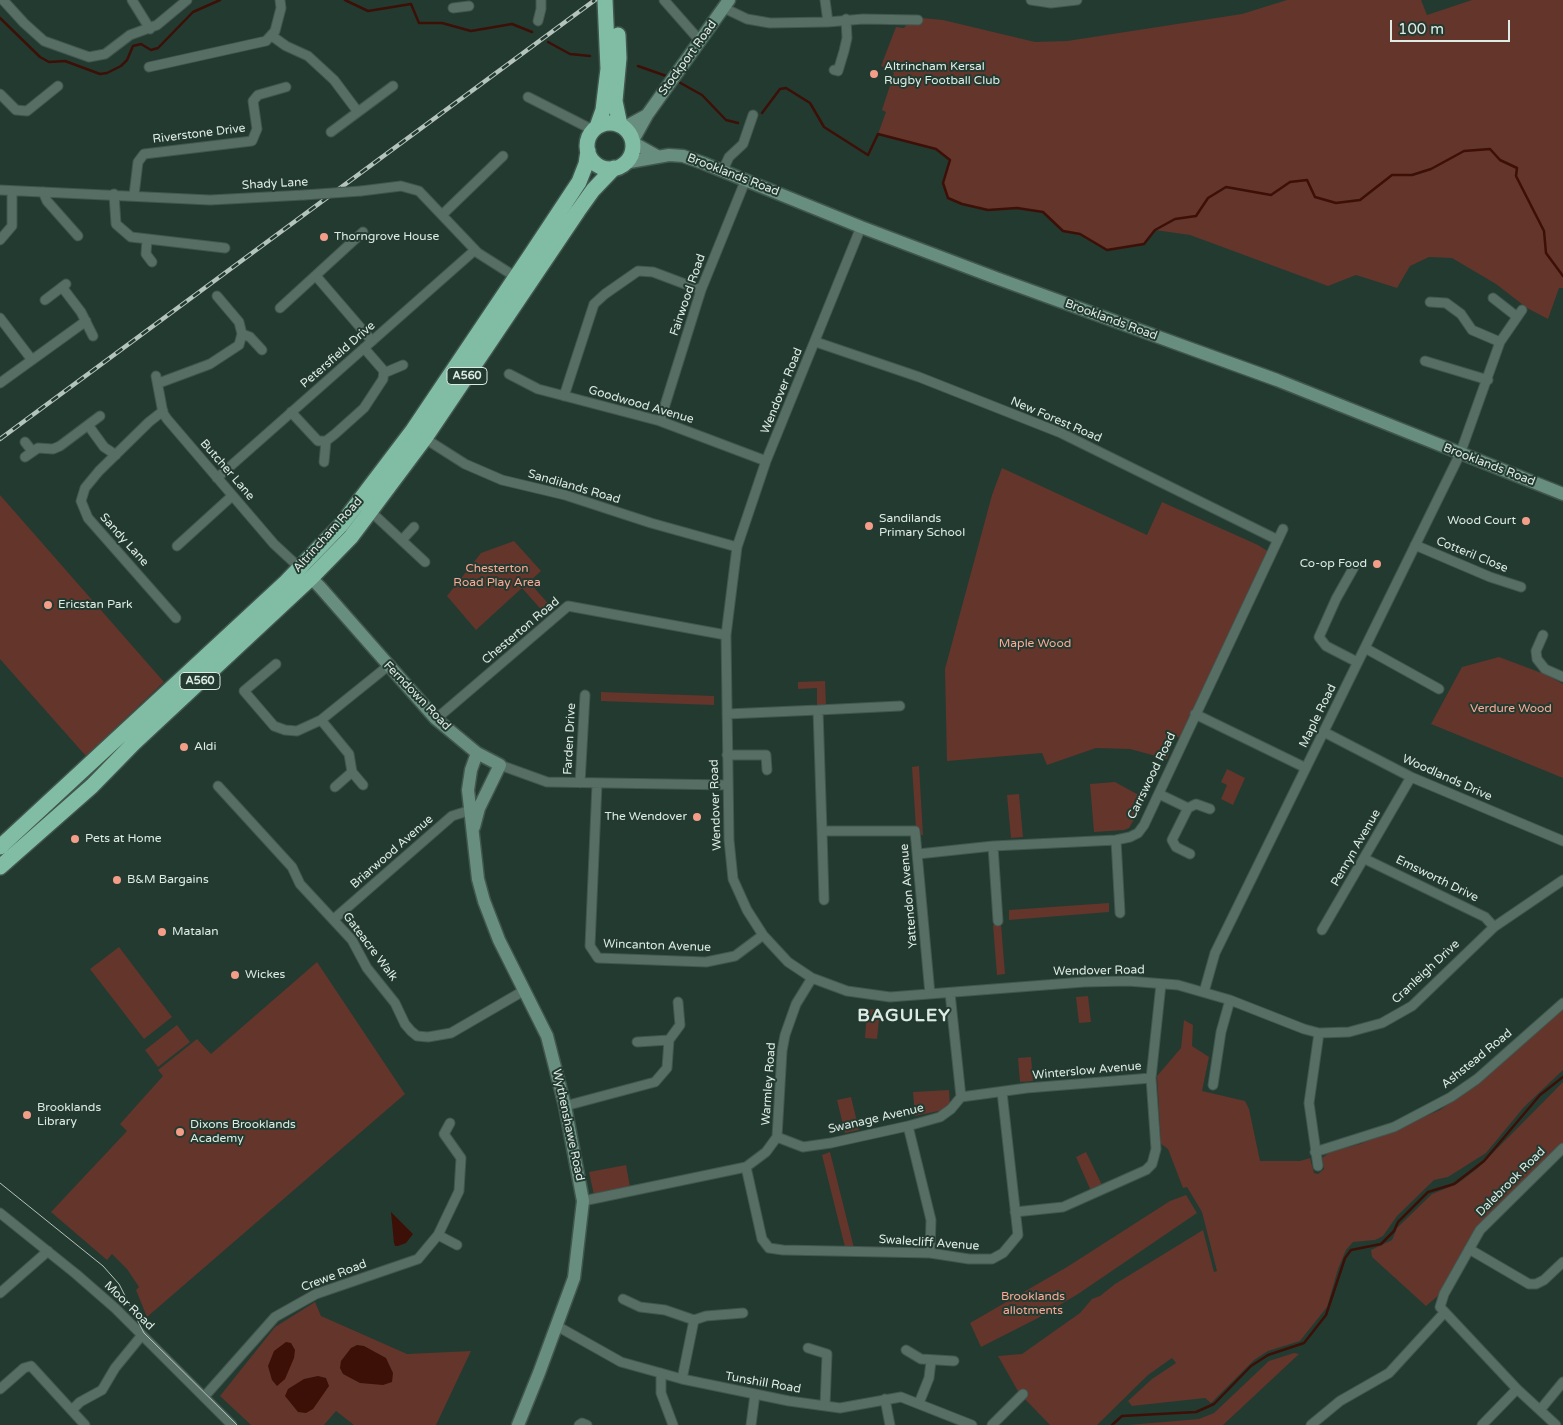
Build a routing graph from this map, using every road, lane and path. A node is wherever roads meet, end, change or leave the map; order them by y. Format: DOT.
graph roads {
  1 [pos="3,0"];
  2 [pos="132,0"];
  3 [pos="187,0"];
  4 [pos="280,0"];
  5 [pos="664,0"];
  6 [pos="825,0"];
  7 [pos="1031,0"];
  8 [pos="1077,0"];
  9 [pos="610,3"];
  10 [pos="727,4"];
  11 [pos="544,6"];
  12 [pos="846,20"];
  13 [pos="918,20"];
  14 [pos="538,21"];
  15 [pos="828,22"];
  16 [pos="150,29"];
  17 [pos="272,36"];
  18 [pos="700,42"];
  19 [pos="149,67"];
  20 [pos="834,70"];
  21 [pos="58,86"];
  22 [pos="393,86"];
  23 [pos="286,88"];
  24 [pos="0,94"];
  25 [pos="528,97"];
  26 [pos="358,112"];
  27 [pos="647,115"];
  28 [pos="753,115"];
  29 [pos="622,126"];
  30 [pos="595,129"];
  31 [pos="331,132"];
  32 [pos="632,142"];
  33 [pos="588,151"];
  34 [pos="503,156"];
  35 [pos="657,156"];
  36 [pos="619,166"];
  37 [pos="723,170"];
  38 [pos="746,179"];
  39 [pos="0,190"];
  40 [pos="12,191"];
  41 [pos="43,192"];
  42 [pos="114,194"];
  43 [pos="134,195"];
  44 [pos="443,214"];
  45 [pos="861,227"];
  46 [pos="363,232"];
  47 [pos="78,236"];
  48 [pos="147,239"];
  49 [pos="0,240"];
  50 [pos="225,248"];
  51 [pos="475,250"];
  52 [pos="152,262"];
  53 [pos="316,276"];
  54 [pos="522,281"];
  55 [pos="701,290"];
  56 [pos="217,296"];
  57 [pos="1493,298"];
  58 [pos="45,300"];
  59 [pos="1430,302"];
  60 [pos="280,308"];
  61 [pos="0,318"];
  62 [pos="86,321"];
  63 [pos="242,334"];
  64 [pos="94,336"];
  65 [pos="372,341"];
  66 [pos="816,342"];
  67 [pos="1500,342"];
  68 [pos="364,348"];
  69 [pos="262,350"];
  70 [pos="32,360"];
  71 [pos="1425,361"];
  72 [pos="403,365"];
  73 [pos="384,373"];
  74 [pos="509,374"];
  75 [pos="1488,380"];
  76 [pos="0,383"];
  77 [pos="564,396"];
  78 [pos="163,411"];
  79 [pos="291,412"];
  80 [pos="100,416"];
  81 [pos="660,421"];
  82 [pos="88,425"];
  83 [pos="419,434"];
  84 [pos="326,441"];
  85 [pos="25,442"];
  86 [pos="1460,454"];
  87 [pos="116,455"];
  88 [pos="766,461"];
  89 [pos="324,462"];
  90 [pos="216,478"];
  91 [pos="1563,494"];
  92 [pos="232,496"];
  93 [pos="366,507"];
  94 [pos="414,527"];
  95 [pos="1283,529"];
  96 [pos="402,540"];
  97 [pos="1278,540"];
  98 [pos="1414,545"];
  99 [pos="177,546"];
  100 [pos="737,547"];
  101 [pos="425,562"];
  102 [pos="1354,568"];
  103 [pos="306,573"];
  104 [pos="1521,587"];
  105 [pos="176,618"];
  106 [pos="726,635"];
  107 [pos="1543,635"];
  108 [pos="1364,648"];
  109 [pos="1357,662"];
  110 [pos="276,664"];
  111 [pos="388,666"];
  112 [pos="1563,677"];
  113 [pos="1439,689"];
  114 [pos="585,695"];
  115 [pos="900,706"];
  116 [pos="818,710"];
  117 [pos="727,714"];
  118 [pos="1196,714"];
  119 [pos="436,719"];
  120 [pos="321,720"];
  121 [pos="1324,732"];
  122 [pos="477,753"];
  123 [pos="727,755"];
  124 [pos="500,765"];
  125 [pos="1306,768"];
  126 [pos="767,770"];
  127 [pos="352,772"];
  128 [pos="1411,777"];
  129 [pos="580,784"];
  130 [pos="597,784"];
  131 [pos="363,785"];
  132 [pos="727,785"];
  133 [pos="218,786"];
  134 [pos="335,787"];
  135 [pos="1159,794"];
  136 [pos="1188,808"];
  137 [pos="474,809"];
  138 [pos="1210,809"];
  139 [pos="822,831"];
  140 [pos="1116,840"];
  141 [pos="1563,841"];
  142 [pos="993,846"];
  143 [pos="0,848"];
  144 [pos="918,854"];
  145 [pos="1190,854"];
  146 [pos="1365,858"];
  147 [pos="0,867"];
  148 [pos="1563,880"];
  149 [pos="824,900"];
  150 [pos="1120,913"];
  151 [pos="334,919"];
  152 [pos="998,921"];
  153 [pos="1494,927"];
  154 [pos="1322,930"];
  155 [pos="763,935"];
  156 [pos="812,978"];
  157 [pos="1161,984"];
  158 [pos="526,990"];
  159 [pos="1204,992"];
  160 [pos="950,993"];
  161 [pos="930,994"];
  162 [pos="1230,1000"];
  163 [pos="678,1002"];
  164 [pos="1563,1002"];
  165 [pos="1319,1033"];
  166 [pos="669,1040"];
  167 [pos="637,1042"];
  168 [pos="1151,1078"];
  169 [pos="1213,1085"];
  170 [pos="1002,1092"];
  171 [pos="961,1097"];
  172 [pos="565,1106"];
  173 [pos="450,1123"];
  174 [pos="908,1126"];
  175 [pos="777,1137"];
  176 [pos="1563,1148"];
  177 [pos="1315,1152"];
  178 [pos="1318,1166"];
  179 [pos="746,1167"];
  180 [pos="583,1201"];
  181 [pos="1015,1212"];
  182 [pos="0,1213"];
  183 [pos="438,1234"];
  184 [pos="457,1245"];
  185 [pos="1469,1249"];
  186 [pos="48,1251"];
  187 [pos="930,1253"];
  188 [pos="1563,1262"];
  189 [pos="0,1293"];
  190 [pos="623,1299"];
  191 [pos="743,1313"];
  192 [pos="1444,1314"];
  193 [pos="694,1320"];
  194 [pos="557,1326"];
  195 [pos="142,1335"];
  196 [pos="808,1348"];
  197 [pos="906,1350"];
  198 [pos="931,1361"];
  199 [pos="954,1361"];
  200 [pos="661,1373"];
  201 [pos="682,1379"];
  202 [pos="1563,1382"];
  203 [pos="0,1389"];
  204 [pos="1517,1390"];
  205 [pos="755,1394"];
  206 [pos="1023,1394"];
  207 [pos="204,1397"];
  208 [pos="885,1400"];
  209 [pos="919,1403"];
  210 [pos="825,1406"];
  211 [pos="72,1410"];
  212 [pos="1540,1410"];
  213 [pos="520,1424"];
  214 [pos="85,1425"];
  215 [pos="232,1425"];
  216 [pos="579,1425"];
  217 [pos="587,1425"];
  218 [pos="673,1425"];
  219 [pos="752,1425"];
  220 [pos="890,1425"];
  221 [pos="972,1425"];
  222 [pos="992,1425"];
  223 [pos="1311,1425"];
  224 [pos="1482,1425"];
  225 [pos="1556,1425"];
  1 -- 16 [label="street"];
  2 -- 16 [label="street"];
  3 -- 16 [label="street"];
  4 -- 17 [label="street"];
  5 -- 18 [label="street"];
  6 -- 15 [label="street"];
  7 -- 8 [label="street"];
  9 -- 29 [label="highway, A560"];
  9 -- 30 [label="highway, A560"];
  10 -- 15 [label="street"];
  10 -- 18 [label="main road, Stockport Road"];
  11 -- 14 [label="street"];
  12 -- 13 [label="street"];
  12 -- 15 [label="street"];
  12 -- 20 [label="street"];
  17 -- 19 [label="street"];
  17 -- 26 [label="street"];
  18 -- 27 [label="main road, Stockport Road"];
  21 -- 24 [label="street"];
  22 -- 26 [label="street"];
  23 -- 43 [label="street, Riverstone Drive"];
  25 -- 30 [label="street"];
  26 -- 31 [label="street"];
  27 -- 29 [label="main road, Stockport Road"];
  27 -- 32 [label="main road, Stockport Road"];
  28 -- 37 [label="street"];
  29 -- 30 [label="highway"];
  29 -- 32 [label="highway, A560"];
  30 -- 33 [label="highway, A560"];
  32 -- 35 [label="main road, Brooklands Road"];
  32 -- 36 [label="highway, A560"];
  33 -- 36 [label="highway"];
  33 -- 54 [label="highway, Altrincham Road / A560"];
  34 -- 44 [label="street"];
  35 -- 36 [label="main road, Brooklands Road"];
  35 -- 37 [label="main road, Brooklands Road"];
  36 -- 54 [label="highway, Altrincham Road / A560"];
  37 -- 38 [label="main road, Brooklands Road"];
  38 -- 45 [label="main road, Brooklands Road"];
  38 -- 55 [label="street, Fairwood Road"];
  39 -- 40 [label="street, Shady Lane"];
  40 -- 41 [label="street, Shady Lane"];
  40 -- 49 [label="street"];
  41 -- 42 [label="street, Shady Lane"];
  41 -- 47 [label="street"];
  42 -- 43 [label="street, Shady Lane"];
  42 -- 48 [label="street"];
  43 -- 44 [label="street, Shady Lane, bridge"];
  44 -- 51 [label="street, Shady Lane"];
  45 -- 66 [label="street, Wendover Road"];
  45 -- 86 [label="main road, Brooklands Road"];
  46 -- 53 [label="street"];
  48 -- 50 [label="street"];
  48 -- 52 [label="street"];
  51 -- 54 [label="street, Shady Lane"];
  51 -- 65 [label="street, Petersfield Drive"];
  53 -- 60 [label="street"];
  53 -- 65 [label="street"];
  54 -- 83 [label="highway, Altrincham Road / A560"];
  55 -- 77 [label="street"];
  55 -- 81 [label="street, Fairwood Road"];
  56 -- 63 [label="street"];
  57 -- 67 [label="street, Maple Road"];
  58 -- 62 [label="street"];
  59 -- 67 [label="street"];
  61 -- 70 [label="street"];
  62 -- 64 [label="street"];
  62 -- 70 [label="street"];
  63 -- 69 [label="street"];
  63 -- 78 [label="street, Butcher Lane"];
  65 -- 68 [label="street, Petersfield Drive"];
  66 -- 88 [label="street, Wendover Road"];
  66 -- 97 [label="street, New Forest Road"];
  67 -- 75 [label="street, Maple Road"];
  68 -- 73 [label="street"];
  68 -- 79 [label="street, Petersfield Drive"];
  70 -- 76 [label="street"];
  71 -- 75 [label="street"];
  72 -- 73 [label="street"];
  73 -- 84 [label="street"];
  74 -- 77 [label="street, Goodwood Avenue"];
  75 -- 86 [label="street, Maple Road"];
  77 -- 81 [label="street, Goodwood Avenue"];
  78 -- 87 [label="street, Sandy Lane"];
  78 -- 90 [label="street, Butcher Lane"];
  79 -- 84 [label="street"];
  79 -- 90 [label="street, Petersfield Drive"];
  80 -- 82 [label="street"];
  81 -- 88 [label="street, Goodwood Avenue"];
  82 -- 85 [label="street"];
  82 -- 87 [label="street"];
  83 -- 93 [label="highway, Altrincham Road / A560"];
  83 -- 100 [label="street, Sandilands Road"];
  84 -- 89 [label="street"];
  86 -- 91 [label="main road, Brooklands Road"];
  86 -- 98 [label="street, Maple Road"];
  87 -- 105 [label="street, Sandy Lane"];
  88 -- 100 [label="street, Wendover Road"];
  90 -- 92 [label="street, Butcher Lane"];
  92 -- 99 [label="street"];
  92 -- 103 [label="street, Butcher Lane"];
  93 -- 96 [label="street"];
  93 -- 103 [label="highway, Altrincham Road / A560"];
  94 -- 96 [label="street"];
  95 -- 97 [label="street, Carrswood Road"];
  96 -- 101 [label="street"];
  97 -- 118 [label="street, Carrswood Road"];
  98 -- 104 [label="street, Cotteril Close"];
  98 -- 108 [label="street, Maple Road"];
  100 -- 106 [label="street, Wendover Road"];
  102 -- 109 [label="street"];
  103 -- 111 [label="main road, Ferndown Road"];
  103 -- 143 [label="highway, Altrincham Road / A560"];
  103 -- 147 [label="highway, Altrincham Road / A560"];
  106 -- 117 [label="street, Wendover Road"];
  106 -- 119 [label="street, Chesterton Road"];
  107 -- 112 [label="street"];
  108 -- 109 [label="street, Maple Road"];
  108 -- 113 [label="street"];
  109 -- 121 [label="street, Maple Road"];
  110 -- 120 [label="street"];
  111 -- 119 [label="main road, Ferndown Road"];
  111 -- 120 [label="street"];
  114 -- 129 [label="street, Farden Drive"];
  115 -- 116 [label="street"];
  116 -- 117 [label="street"];
  116 -- 139 [label="street"];
  117 -- 123 [label="street, Wendover Road"];
  118 -- 125 [label="street"];
  118 -- 135 [label="street, Carrswood Road"];
  119 -- 122 [label="main road, Ferndown Road"];
  120 -- 127 [label="street"];
  121 -- 125 [label="street, Maple Road"];
  121 -- 128 [label="street, Woodlands Drive"];
  122 -- 124 [label="main road, Ferndown Road"];
  122 -- 137 [label="main road, Wythenshawe Road"];
  123 -- 126 [label="street"];
  123 -- 132 [label="street, Wendover Road"];
  124 -- 129 [label="street, Ferndown Road"];
  124 -- 137 [label="main road"];
  125 -- 159 [label="street, Maple Road"];
  127 -- 131 [label="street"];
  127 -- 134 [label="street"];
  128 -- 141 [label="street, Woodlands Drive"];
  128 -- 146 [label="street, Penryn Avenue"];
  129 -- 130 [label="street, Ferndown Road"];
  130 -- 132 [label="street, Ferndown Road"];
  130 -- 155 [label="street, Wincanton Avenue"];
  132 -- 155 [label="street, Wendover Road"];
  133 -- 151 [label="street, Gateacre Walk"];
  135 -- 136 [label="street"];
  135 -- 140 [label="street, Carrswood Road"];
  136 -- 138 [label="street"];
  136 -- 145 [label="street"];
  137 -- 151 [label="street, Briarwood Avenue"];
  137 -- 158 [label="main road, Wythenshawe Road"];
  139 -- 144 [label="street, Yattendon Avenue"];
  139 -- 149 [label="street"];
  140 -- 142 [label="street, Carrswood Road"];
  140 -- 150 [label="street"];
  142 -- 144 [label="street, Carrswood Road"];
  142 -- 152 [label="street"];
  144 -- 161 [label="street, Yattendon Avenue"];
  146 -- 153 [label="street, Emsworth Drive"];
  146 -- 154 [label="street, Penryn Avenue"];
  148 -- 153 [label="street, Cranleigh Drive"];
  151 -- 158 [label="street, Gateacre Walk"];
  153 -- 165 [label="street, Cranleigh Drive"];
  155 -- 156 [label="street, Wendover Road"];
  156 -- 161 [label="street, Wendover Road"];
  156 -- 175 [label="street, Warmley Road"];
  157 -- 159 [label="street, Wendover Road"];
  157 -- 160 [label="street, Wendover Road"];
  157 -- 168 [label="street, Winterslow Avenue"];
  158 -- 172 [label="main road, Wythenshawe Road"];
  159 -- 162 [label="street, Cranleigh Drive"];
  160 -- 161 [label="street, Wendover Road"];
  160 -- 171 [label="street"];
  162 -- 165 [label="street, Cranleigh Drive"];
  162 -- 169 [label="street"];
  163 -- 166 [label="street"];
  164 -- 177 [label="street, Ashstead Road"];
  165 -- 177 [label="street"];
  166 -- 167 [label="street"];
  166 -- 172 [label="street"];
  168 -- 170 [label="street, Winterslow Avenue"];
  168 -- 181 [label="street"];
  170 -- 171 [label="street, Winterslow Avenue"];
  170 -- 181 [label="street, Swalecliff Avenue"];
  171 -- 174 [label="street, Swanage Avenue"];
  172 -- 180 [label="main road, Wythenshawe Road"];
  173 -- 183 [label="street, Crewe Road"];
  174 -- 175 [label="street, Swanage Avenue"];
  174 -- 187 [label="street"];
  175 -- 179 [label="street, Warmley Road"];
  176 -- 185 [label="street, Dalebrook Road"];
  177 -- 178 [label="street"];
  179 -- 180 [label="street, Warmley Road"];
  179 -- 187 [label="street, Swalecliff Avenue"];
  180 -- 194 [label="main road, Wythenshawe Road"];
  181 -- 187 [label="street, Swalecliff Avenue"];
  182 -- 186 [label="street, Moor Road"];
  183 -- 184 [label="street"];
  183 -- 207 [label="street, Crewe Road"];
  185 -- 188 [label="street"];
  185 -- 192 [label="street, Dalebrook Road"];
  186 -- 189 [label="street"];
  186 -- 195 [label="street, Moor Road"];
  190 -- 193 [label="street"];
  191 -- 193 [label="street"];
  192 -- 204 [label="street"];
  192 -- 223 [label="street"];
  193 -- 201 [label="street"];
  194 -- 200 [label="street, Tunshill Road"];
  194 -- 213 [label="main road, Wythenshawe Road"];
  195 -- 207 [label="street, Moor Road"];
  195 -- 211 [label="street"];
  196 -- 210 [label="street"];
  197 -- 198 [label="street"];
  198 -- 199 [label="street"];
  198 -- 209 [label="street"];
  200 -- 201 [label="street, Tunshill Road"];
  200 -- 218 [label="street"];
  201 -- 205 [label="street, Tunshill Road"];
  202 -- 212 [label="street"];
  203 -- 211 [label="street"];
  204 -- 212 [label="street"];
  204 -- 224 [label="street"];
  205 -- 210 [label="street, Tunshill Road"];
  205 -- 219 [label="street"];
  206 -- 222 [label="street"];
  207 -- 215 [label="street, Moor Road"];
  208 -- 209 [label="street, Tunshill Road"];
  208 -- 210 [label="street, Tunshill Road"];
  208 -- 220 [label="street"];
  209 -- 221 [label="street, Tunshill Road"];
  211 -- 214 [label="street"];
  212 -- 225 [label="street"];
  216 -- 217 [label="street"];
}
